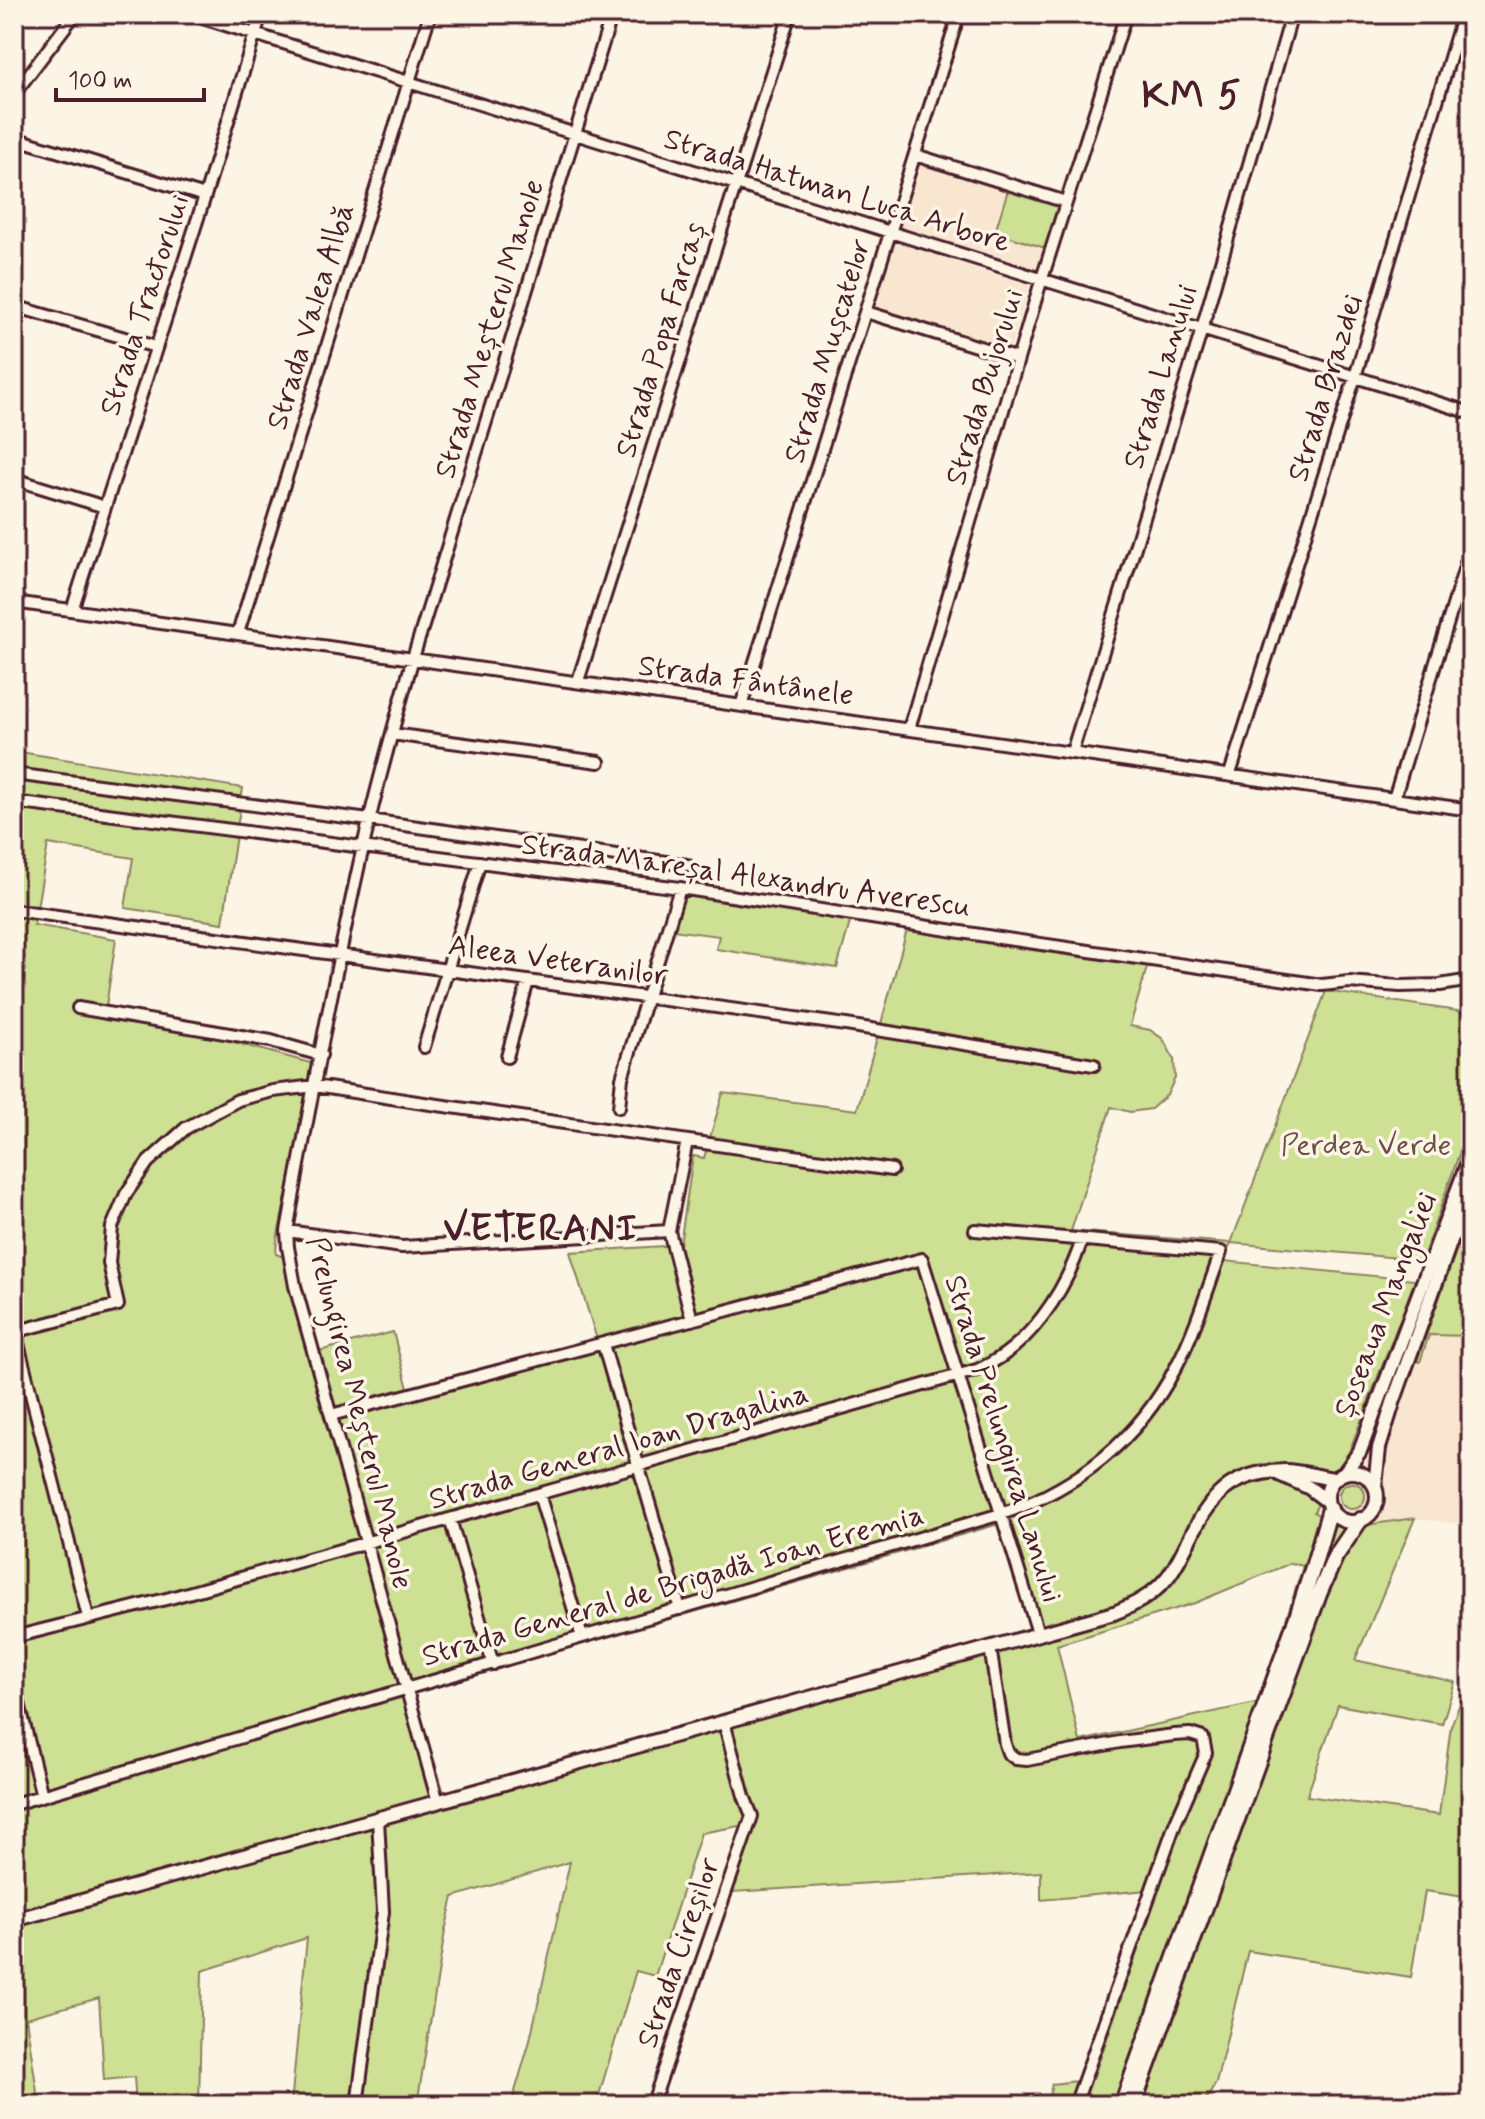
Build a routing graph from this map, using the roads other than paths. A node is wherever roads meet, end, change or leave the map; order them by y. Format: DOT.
graph roads {
  1 [pos="75,14"];
  2 [pos="190,14"];
  3 [pos="261,14"];
  4 [pos="430,14"];
  5 [pos="612,14"];
  6 [pos="790,14"];
  7 [pos="959,14"];
  8 [pos="1126,14"];
  9 [pos="1292,14"];
  10 [pos="1463,14"];
  11 [pos="255,35"];
  12 [pos="409,82"];
  13 [pos="14,94"];
  14 [pos="575,134"];
  15 [pos="14,138"];
  16 [pos="915,155"];
  17 [pos="735,184"];
  18 [pos="205,196"];
  19 [pos="1066,202"];
  20 [pos="890,233"];
  21 [pos="1041,280"];
  22 [pos="14,306"];
  23 [pos="866,312"];
  24 [pos="1201,329"];
  25 [pos="156,347"];
  26 [pos="1018,359"];
  27 [pos="1355,377"];
  28 [pos="1471,413"];
  29 [pos="14,479"];
  30 [pos="105,507"];
  31 [pos="1471,547"];
  32 [pos="14,602"];
  33 [pos="72,610"];
  34 [pos="238,633"];
  35 [pos="413,658"];
  36 [pos="578,681"];
  37 [pos="742,703"];
  38 [pos="909,729"];
  39 [pos="392,734"];
  40 [pos="1072,752"];
  41 [pos="599,762"];
  42 [pos="14,774"];
  43 [pos="1230,774"];
  44 [pos="1394,799"];
  45 [pos="16,802"];
  46 [pos="1471,810"];
  47 [pos="369,820"];
  48 [pos="14,839"];
  49 [pos="363,846"];
  50 [pos="480,862"];
  51 [pos="687,865"];
  52 [pos="680,888"];
  53 [pos="14,910"];
  54 [pos="340,955"];
  55 [pos="447,970"];
  56 [pos="1471,980"];
  57 [pos="528,981"];
  58 [pos="646,997"];
  59 [pos="78,1008"];
  60 [pos="424,1047"];
  61 [pos="321,1055"];
  62 [pos="507,1057"];
  63 [pos="1094,1065"];
  64 [pos="315,1086"];
  65 [pos="619,1107"];
  66 [pos="687,1141"];
  67 [pos="1471,1154"];
  68 [pos="892,1170"];
  69 [pos="1471,1184"];
  70 [pos="975,1230"];
  71 [pos="287,1231"];
  72 [pos="669,1231"];
  73 [pos="1082,1240"];
  74 [pos="692,1320"];
  75 [pos="14,1330"];
  76 [pos="603,1344"];
  77 [pos="959,1376"];
  78 [pos="331,1415"];
  79 [pos="639,1466"];
  80 [pos="1276,1472"];
  81 [pos="1339,1476"];
  82 [pos="1375,1486"];
  83 [pos="539,1494"];
  84 [pos="1328,1505"];
  85 [pos="1001,1514"];
  86 [pos="450,1519"];
  87 [pos="1360,1520"];
  88 [pos="366,1543"];
  89 [pos="680,1609"];
  90 [pos="88,1617"];
  91 [pos="1038,1633"];
  92 [pos="14,1637"];
  93 [pos="582,1637"];
  94 [pos="990,1647"];
  95 [pos="493,1664"];
  96 [pos="14,1683"];
  97 [pos="406,1689"];
  98 [pos="724,1722"];
  99 [pos="42,1796"];
  100 [pos="438,1802"];
  101 [pos="14,1804"];
  102 [pos="378,1819"];
  103 [pos="14,1920"];
  104 [pos="357,2105"];
  105 [pos="652,2105"];
  106 [pos="1075,2105"];
  107 [pos="1122,2105"];
  108 [pos="1133,2105"];
  1 -- 13 [label="street"];
  2 -- 11 [label="street, Strada Hatman Luca Arbore"];
  3 -- 11 [label="street, Strada Tractorului"];
  4 -- 12 [label="street, Strada Valea Albă"];
  5 -- 14 [label="street, Strada Meșterul Manole"];
  6 -- 17 [label="street, Strada Popa Farcaș"];
  7 -- 16 [label="street, Strada Mușcatelor"];
  8 -- 19 [label="street, Strada Bujorului"];
  9 -- 24 [label="street, Strada Lanului"];
  10 -- 27 [label="street, Strada Brazdei"];
  11 -- 12 [label="street, Strada Hatman Luca Arbore"];
  11 -- 18 [label="street, Strada Tractorului"];
  12 -- 14 [label="street, Strada Hatman Luca Arbore"];
  12 -- 34 [label="street, Strada Valea Albă"];
  14 -- 17 [label="street, Strada Hatman Luca Arbore"];
  14 -- 35 [label="street, Strada Meșterul Manole"];
  15 -- 18 [label="street"];
  16 -- 19 [label="street"];
  16 -- 20 [label="street, Strada Mușcatelor"];
  17 -- 20 [label="street, Strada Hatman Luca Arbore"];
  17 -- 36 [label="street, Strada Popa Farcaș"];
  18 -- 25 [label="street, Strada Tractorului"];
  19 -- 21 [label="street, Strada Bujorului"];
  20 -- 21 [label="street, Strada Hatman Luca Arbore"];
  20 -- 23 [label="street, Strada Mușcatelor"];
  21 -- 24 [label="street, Strada Hatman Luca Arbore"];
  21 -- 26 [label="street, Strada Bujorului"];
  22 -- 25 [label="street"];
  23 -- 26 [label="street"];
  23 -- 37 [label="street, Strada Mușcatelor"];
  24 -- 27 [label="street, Strada Hatman Luca Arbore"];
  24 -- 40 [label="street, Strada Lanului"];
  25 -- 30 [label="street, Strada Tractorului"];
  26 -- 38 [label="street, Strada Bujorului"];
  27 -- 28 [label="street, Strada Hatman Luca Arbore"];
  27 -- 43 [label="street, Strada Brazdei"];
  29 -- 30 [label="street"];
  30 -- 33 [label="street, Strada Tractorului"];
  31 -- 44 [label="street"];
  32 -- 33 [label="street, Strada Fântânele"];
  33 -- 34 [label="street, Strada Fântânele"];
  34 -- 35 [label="street, Strada Fântânele"];
  35 -- 36 [label="street, Strada Fântânele"];
  35 -- 39 [label="street, Prelungirea Meșterul Manole"];
  36 -- 37 [label="street, Strada Fântânele"];
  37 -- 38 [label="street, Strada Fântânele"];
  38 -- 40 [label="street, Strada Fântânele"];
  39 -- 41 [label="street"];
  39 -- 47 [label="street, Prelungirea Meșterul Manole"];
  40 -- 43 [label="street, Strada Fântânele"];
  42 -- 47 [label="street, Strada Mareșal Alexandru Averescu"];
  43 -- 44 [label="street, Strada Fântânele"];
  44 -- 46 [label="street, Strada Fântânele"];
  45 -- 48 [label="street"];
  45 -- 49 [label="street, Strada Mareșal Alexandru Averescu"];
  47 -- 49 [label="street, Prelungirea Meșterul Manole"];
  47 -- 51 [label="street, Strada Mareșal Alexandru Averescu"];
  49 -- 50 [label="street, Strada Mareșal Alexandru Averescu"];
  49 -- 54 [label="street, Prelungirea Meșterul Manole"];
  50 -- 52 [label="street, Strada Mareșal Alexandru Averescu"];
  50 -- 55 [label="street"];
  52 -- 56 [label="street, Strada Mareșal Alexandru Averescu"];
  52 -- 58 [label="street"];
  53 -- 54 [label="street, Aleea Veteranilor"];
  54 -- 55 [label="street, Aleea Veteranilor"];
  54 -- 61 [label="street, Prelungirea Meșterul Manole"];
  55 -- 57 [label="street, Aleea Veteranilor"];
  55 -- 60 [label="street"];
  57 -- 58 [label="street, Aleea Veteranilor"];
  57 -- 62 [label="street"];
  58 -- 63 [label="street, Aleea Veteranilor"];
  58 -- 65 [label="street"];
  59 -- 61 [label="street"];
  61 -- 64 [label="street, Prelungirea Meșterul Manole"];
  64 -- 66 [label="street"];
  64 -- 71 [label="street, Prelungirea Meșterul Manole"];
  64 -- 75 [label="street"];
  66 -- 68 [label="street"];
  66 -- 72 [label="street"];
  67 -- 81 [label="main road, Șoseaua Mangaliei"];
  69 -- 82 [label="main road, Șoseaua Mangaliei"];
  70 -- 73 [label="street"];
  71 -- 72 [label="street"];
  71 -- 78 [label="street, Prelungirea Meșterul Manole"];
  72 -- 74 [label="street"];
  73 -- 77 [label="street, Strada General Ioan Dragalina"];
  73 -- 85 [label="street, Strada General de Brigadă Ioan Eremia"];
  74 -- 76 [label="street"];
  74 -- 77 [label="street, Strada Prelungirea Lanului"];
  75 -- 90 [label="street"];
  76 -- 78 [label="street"];
  76 -- 79 [label="street"];
  77 -- 79 [label="street, Strada General Ioan Dragalina"];
  77 -- 85 [label="street, Strada Prelungirea Lanului"];
  78 -- 88 [label="street, Prelungirea Meșterul Manole"];
  79 -- 83 [label="street, Strada General Ioan Dragalina"];
  79 -- 89 [label="street"];
  80 -- 81 [label="main road"];
  80 -- 84 [label="main road"];
  80 -- 91 [label="main road"];
  81 -- 82 [label="main road"];
  81 -- 84 [label="main road"];
  82 -- 87 [label="main road"];
  83 -- 86 [label="street, Strada General Ioan Dragalina"];
  83 -- 93 [label="street"];
  84 -- 87 [label="main road"];
  84 -- 107 [label="highway"];
  85 -- 89 [label="street, Strada General de Brigadă Ioan Eremia"];
  85 -- 91 [label="street, Strada Prelungirea Lanului"];
  86 -- 88 [label="street, Strada General Ioan Dragalina"];
  86 -- 95 [label="street"];
  87 -- 108 [label="highway"];
  88 -- 90 [label="street, Strada General Ioan Dragalina"];
  88 -- 97 [label="street, Prelungirea Meșterul Manole"];
  89 -- 93 [label="street, Strada General de Brigadă Ioan Eremia"];
  90 -- 92 [label="street, Strada General Ioan Dragalina"];
  91 -- 94 [label="main road"];
  93 -- 95 [label="street, Strada General de Brigadă Ioan Eremia"];
  94 -- 98 [label="main road"];
  94 -- 106 [label="street"];
  95 -- 97 [label="street, Strada General de Brigadă Ioan Eremia"];
  96 -- 99 [label="street"];
  97 -- 99 [label="street, Strada General de Brigadă Ioan Eremia"];
  97 -- 100 [label="street, Prelungirea Meșterul Manole"];
  98 -- 100 [label="main road"];
  98 -- 105 [label="street, Strada Cireșilor"];
  99 -- 101 [label="street, Strada General de Brigadă Ioan Eremia"];
  100 -- 102 [label="main road"];
  102 -- 103 [label="main road"];
  102 -- 104 [label="street"];
}
